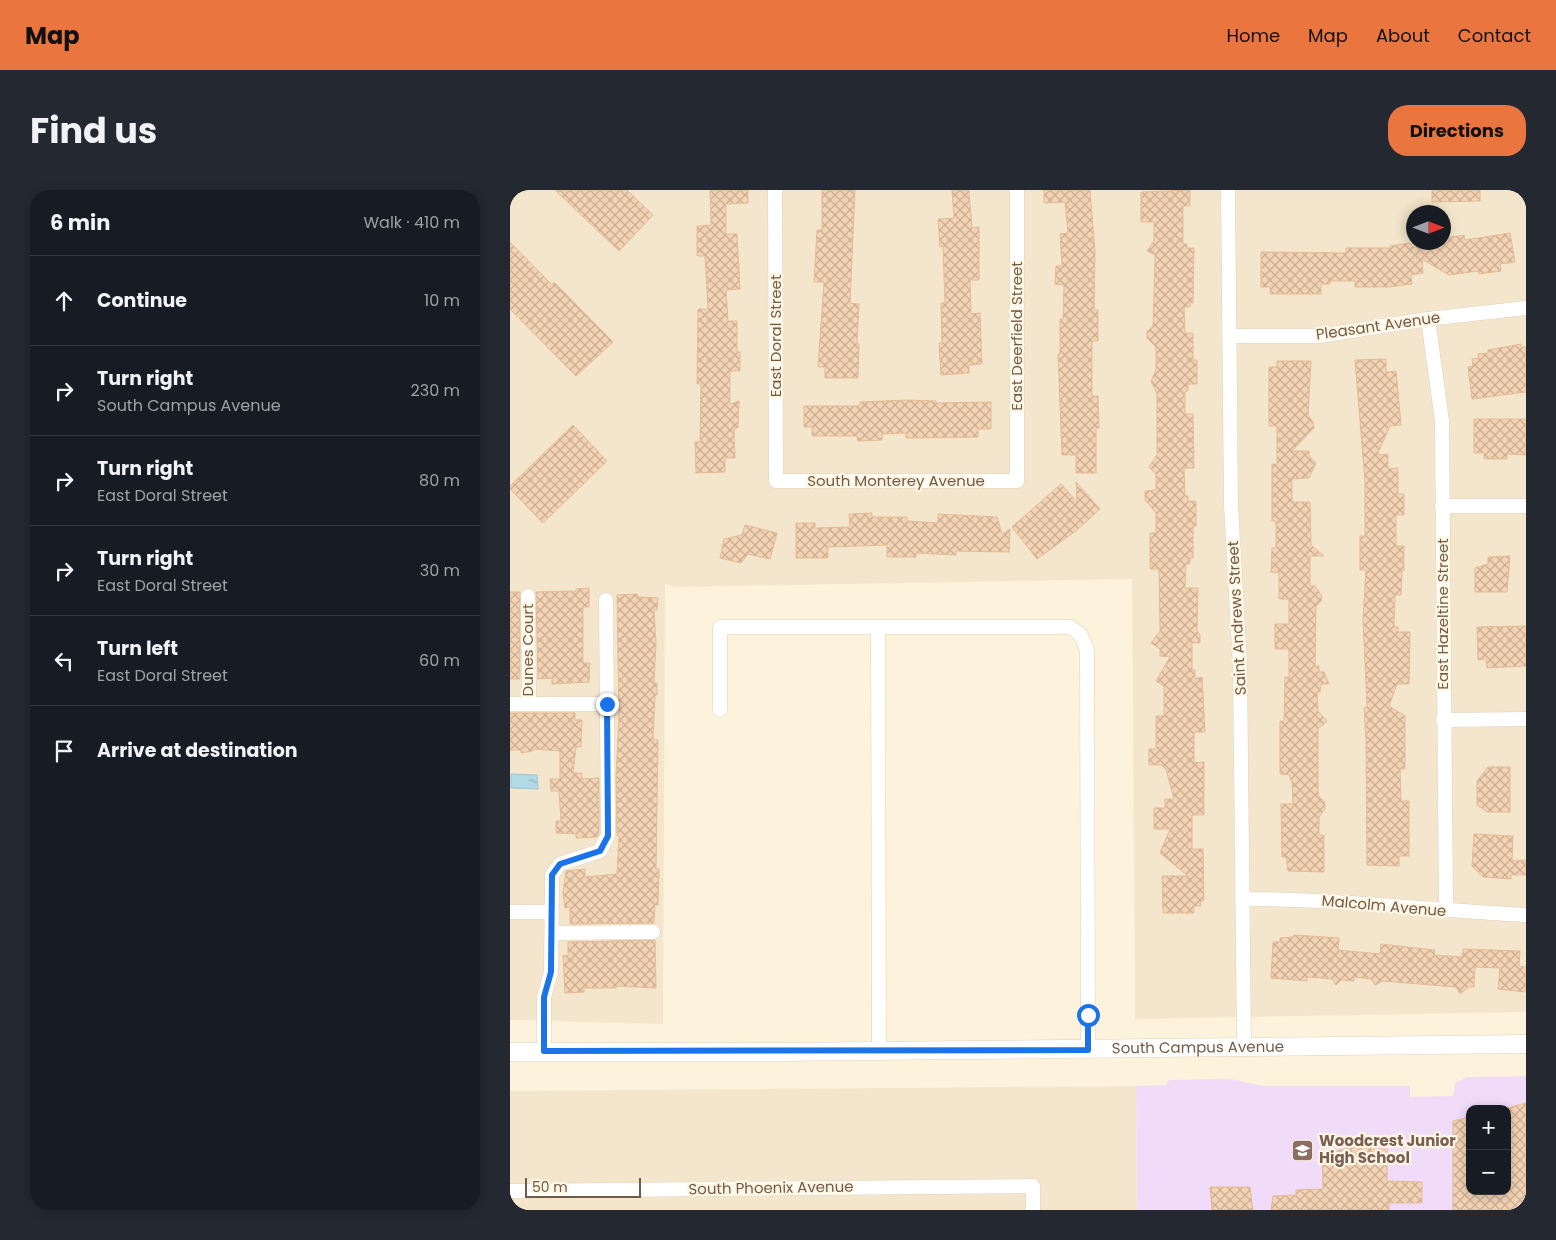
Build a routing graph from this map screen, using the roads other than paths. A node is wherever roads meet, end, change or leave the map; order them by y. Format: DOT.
graph roads {
  1 [pos="776,190"];
  2 [pos="1017,190"];
  3 [pos="1228,190"];
  4 [pos="1526,308"];
  5 [pos="1428,318"];
  6 [pos="1229,336"];
  7 [pos="776,481"];
  8 [pos="1017,481"];
  9 [pos="1442,506"];
  10 [pos="1526,506"];
  11 [pos="528,596"];
  12 [pos="606,600"];
  13 [pos="878,627"];
  14 [pos="510,704"];
  15 [pos="529,704"];
  16 [pos="607,704"];
  17 [pos="720,710"];
  18 [pos="1526,718"];
  19 [pos="1443,720"];
  20 [pos="1242,899"];
  21 [pos="1446,911"];
  22 [pos="510,912"];
  23 [pos="552,912"];
  24 [pos="1526,915"];
  25 [pos="653,932"];
  26 [pos="552,933"];
  27 [pos="1526,1044"];
  28 [pos="1244,1046"];
  29 [pos="1088,1050"];
  30 [pos="544,1051"];
  31 [pos="879,1051"];
  32 [pos="510,1052"];
  33 [pos="510,1191"];
  34 [pos="1033,1210"];
  1 -- 7 [label="street, East Doral Street"];
  2 -- 8 [label="street, East Deerfield Street"];
  3 -- 6 [label="street, Saint Andrews Street"];
  4 -- 5 [label="street, Pleasant Avenue"];
  5 -- 6 [label="street, Pleasant Avenue"];
  5 -- 9 [label="street, East Hazeltine Street"];
  6 -- 20 [label="street, Saint Andrews Street"];
  7 -- 8 [label="street, South Monterey Avenue"];
  9 -- 10 [label="street"];
  9 -- 19 [label="street, East Hazeltine Street"];
  11 -- 15 [label="street, Dunes Court"];
  12 -- 16 [label="street"];
  13 -- 17 [label="street"];
  13 -- 29 [label="street"];
  13 -- 31 [label="street"];
  14 -- 15 [label="street"];
  15 -- 16 [label="street"];
  16 -- 23 [label="street"];
  18 -- 19 [label="street"];
  19 -- 21 [label="street, East Hazeltine Street"];
  20 -- 21 [label="street, Malcolm Avenue"];
  20 -- 28 [label="street, Saint Andrews Street"];
  21 -- 24 [label="street, Malcolm Avenue"];
  22 -- 23 [label="street"];
  23 -- 26 [label="street"];
  25 -- 26 [label="street"];
  26 -- 30 [label="street"];
  27 -- 28 [label="street, South Campus Avenue"];
  28 -- 29 [label="street, South Campus Avenue"];
  29 -- 31 [label="street, South Campus Avenue"];
  30 -- 31 [label="street, South Campus Avenue"];
  30 -- 32 [label="street, South Campus Avenue"];
  33 -- 34 [label="street, South Phoenix Avenue"];
}
